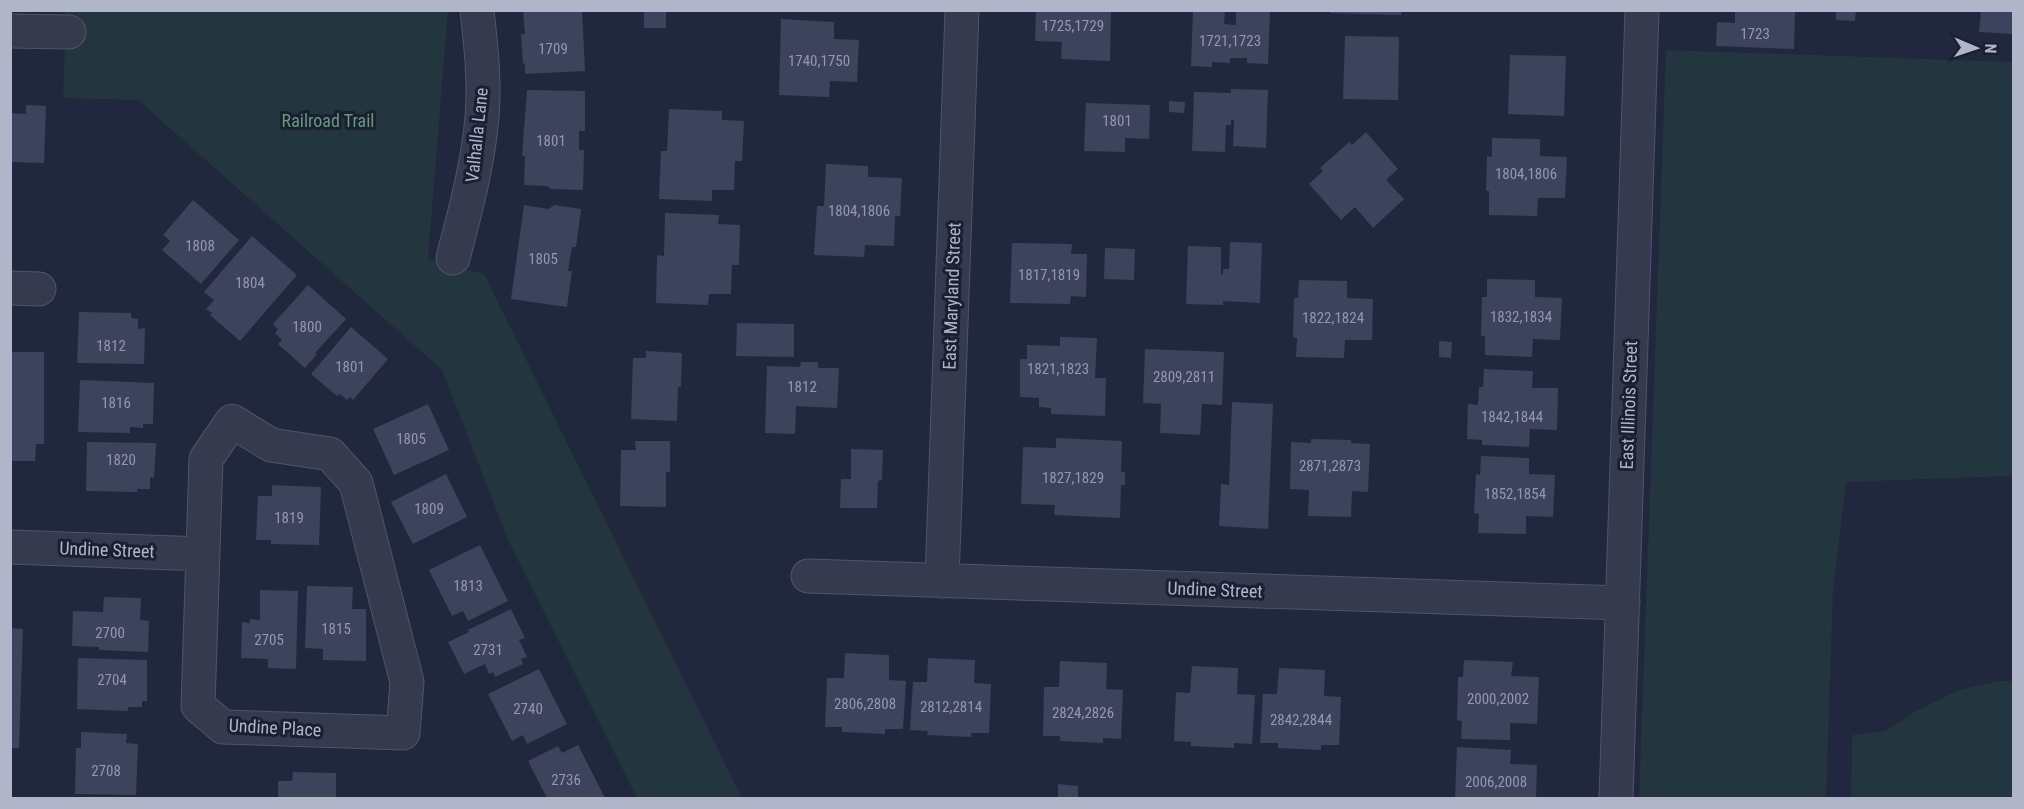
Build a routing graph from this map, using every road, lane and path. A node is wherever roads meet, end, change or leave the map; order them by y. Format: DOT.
graph roads {
  1 [pos="477,10"];
  2 [pos="962,10"];
  3 [pos="1642,10"];
  4 [pos="10,31"];
  5 [pos="69,32"];
  6 [pos="453,258"];
  7 [pos="10,547"];
  8 [pos="203,554"];
  9 [pos="808,576"];
  10 [pos="942,581"];
  11 [pos="1623,603"];
  12 [pos="1616,798"];
  1 -- 6 [label="street, Valhalla Lane"];
  2 -- 10 [label="street, East Maryland Street"];
  3 -- 11 [label="street, East Illinois Street"];
  4 -- 5 [label="street"];
  7 -- 8 [label="street, Undine Street"];
  8 -- 8 [label="street, Undine Place"];
  9 -- 10 [label="street, Undine Street"];
  10 -- 11 [label="street, Undine Street"];
  11 -- 12 [label="street, East Illinois Street"];
}
